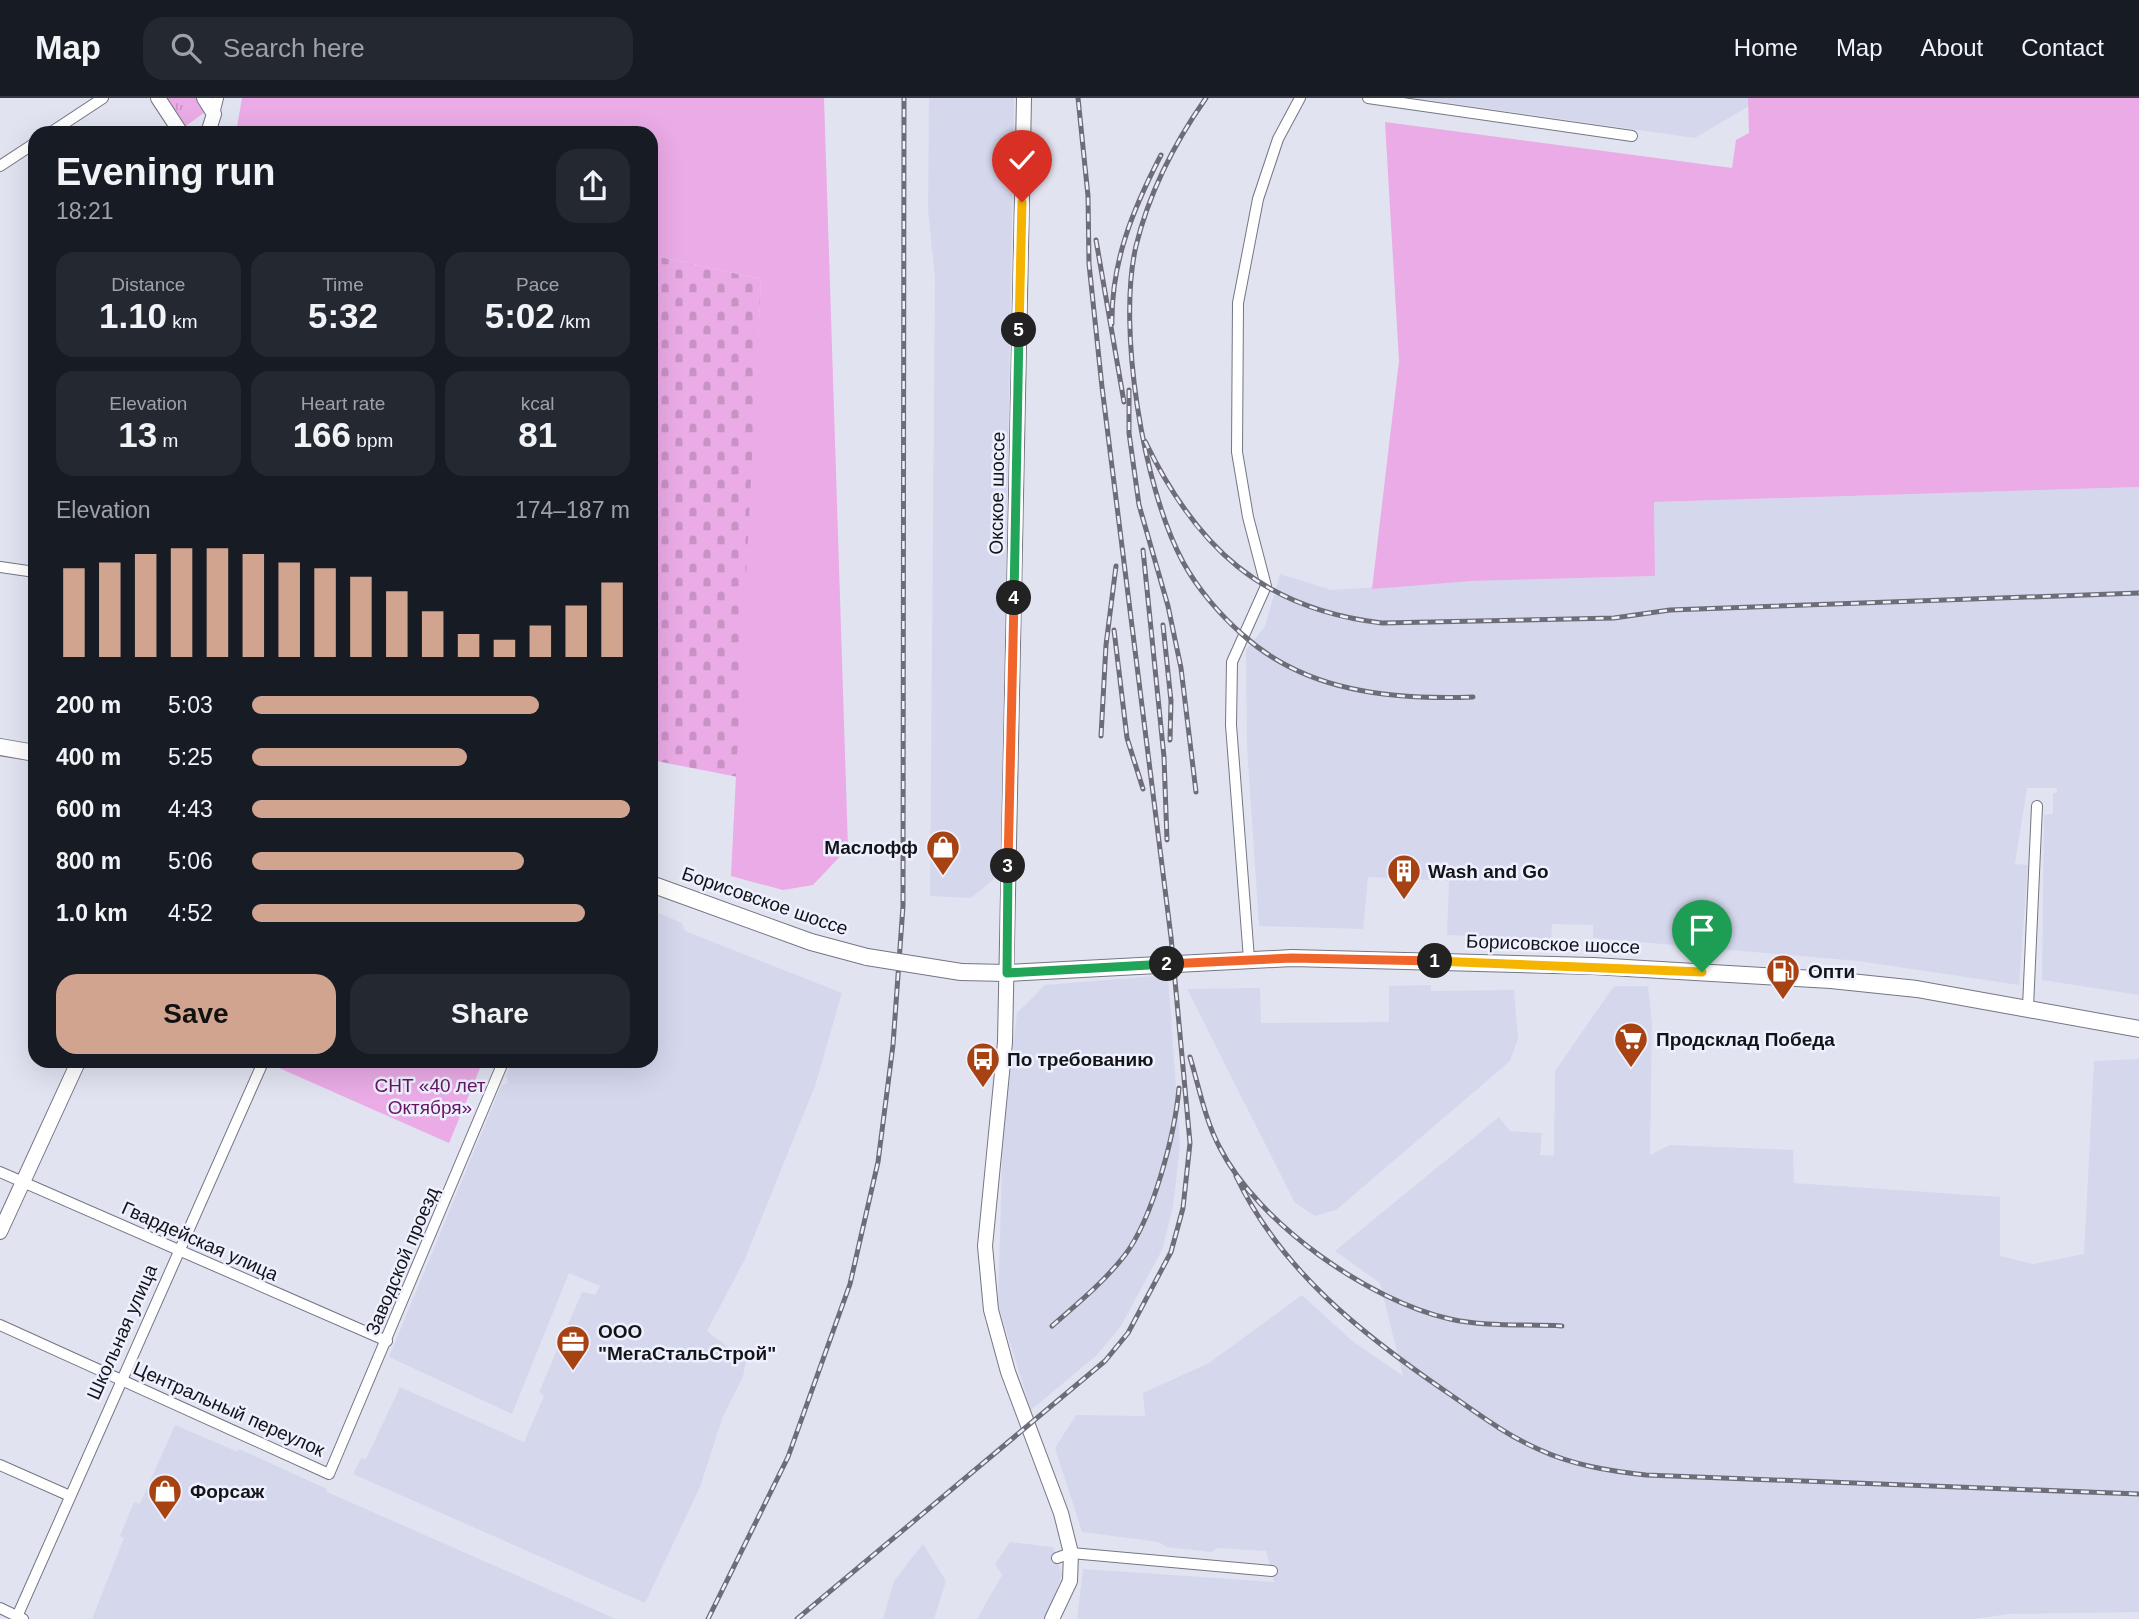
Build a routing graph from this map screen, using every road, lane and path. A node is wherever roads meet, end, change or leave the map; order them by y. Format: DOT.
graph roads {
  1 [pos="103,98"];
  2 [pos="158,98"];
  3 [pos="204,98"];
  4 [pos="218,98"];
  5 [pos="1024,98"];
  6 [pos="1300,98"];
  7 [pos="1368,98"];
  8 [pos="214,114"];
  9 [pos="61,126"];
  10 [pos="179,126"];
  11 [pos="209,126"];
  12 [pos="1632,136"];
  13 [pos="28,148"];
  14 [pos="0,166"];
  15 [pos="0,567"];
  16 [pos="28,571"];
  17 [pos="0,747"];
  18 [pos="28,752"];
  19 [pos="2037,806"];
  20 [pos="658,887"];
  21 [pos="1249,959"];
  22 [pos="1007,973"];
  23 [pos="2028,1007"];
  24 [pos="2139,1029"];
  25 [pos="75,1068"];
  26 [pos="260,1068"];
  27 [pos="501,1068"];
  28 [pos="0,1172"];
  29 [pos="22,1182"];
  30 [pos="0,1232"];
  31 [pos="178,1250"];
  32 [pos="0,1325"];
  33 [pos="387,1341"];
  34 [pos="120,1379"];
  35 [pos="0,1465"];
  36 [pos="330,1474"];
  37 [pos="70,1496"];
  38 [pos="1071,1553"];
  39 [pos="1057,1558"];
  40 [pos="1272,1571"];
  41 [pos="0,1608"];
  42 [pos="19,1618"];
  43 [pos="1052,1619"];
  1 -- 9 [label="street"];
  2 -- 10 [label="street"];
  3 -- 8 [label="street"];
  4 -- 8 [label="street"];
  5 -- 22 [label="street, Окское шоссе"];
  6 -- 21 [label="street"];
  7 -- 12 [label="street"];
  8 -- 11 [label="street"];
  13 -- 14 [label="street"];
  15 -- 16 [label="street"];
  17 -- 18 [label="main road"];
  19 -- 23 [label="street"];
  20 -- 22 [label="main road, Борисовское шоссе, bridge"];
  21 -- 22 [label="main road, Борисовское шоссе"];
  21 -- 23 [label="main road, Борисовское шоссе"];
  22 -- 38 [label="street, Окское шоссе"];
  23 -- 24 [label="main road, Борисовское шоссе"];
  25 -- 29 [label="street"];
  26 -- 31 [label="street, Школьная улица"];
  27 -- 33 [label="street, Заводской проезд"];
  28 -- 29 [label="street, Гвардейская улица"];
  29 -- 30 [label="street"];
  29 -- 31 [label="street, Гвардейская улица"];
  31 -- 33 [label="street, Гвардейская улица"];
  31 -- 34 [label="street, Школьная улица"];
  32 -- 34 [label="street, Центральный переулок"];
  33 -- 36 [label="street, Заводской проезд"];
  34 -- 36 [label="street, Центральный переулок"];
  34 -- 37 [label="street, Школьная улица"];
  35 -- 37 [label="street"];
  37 -- 42 [label="street, Школьная улица"];
  38 -- 39 [label="street"];
  38 -- 40 [label="street"];
  38 -- 43 [label="street, Окское шоссе"];
  41 -- 42 [label="street"];
}
